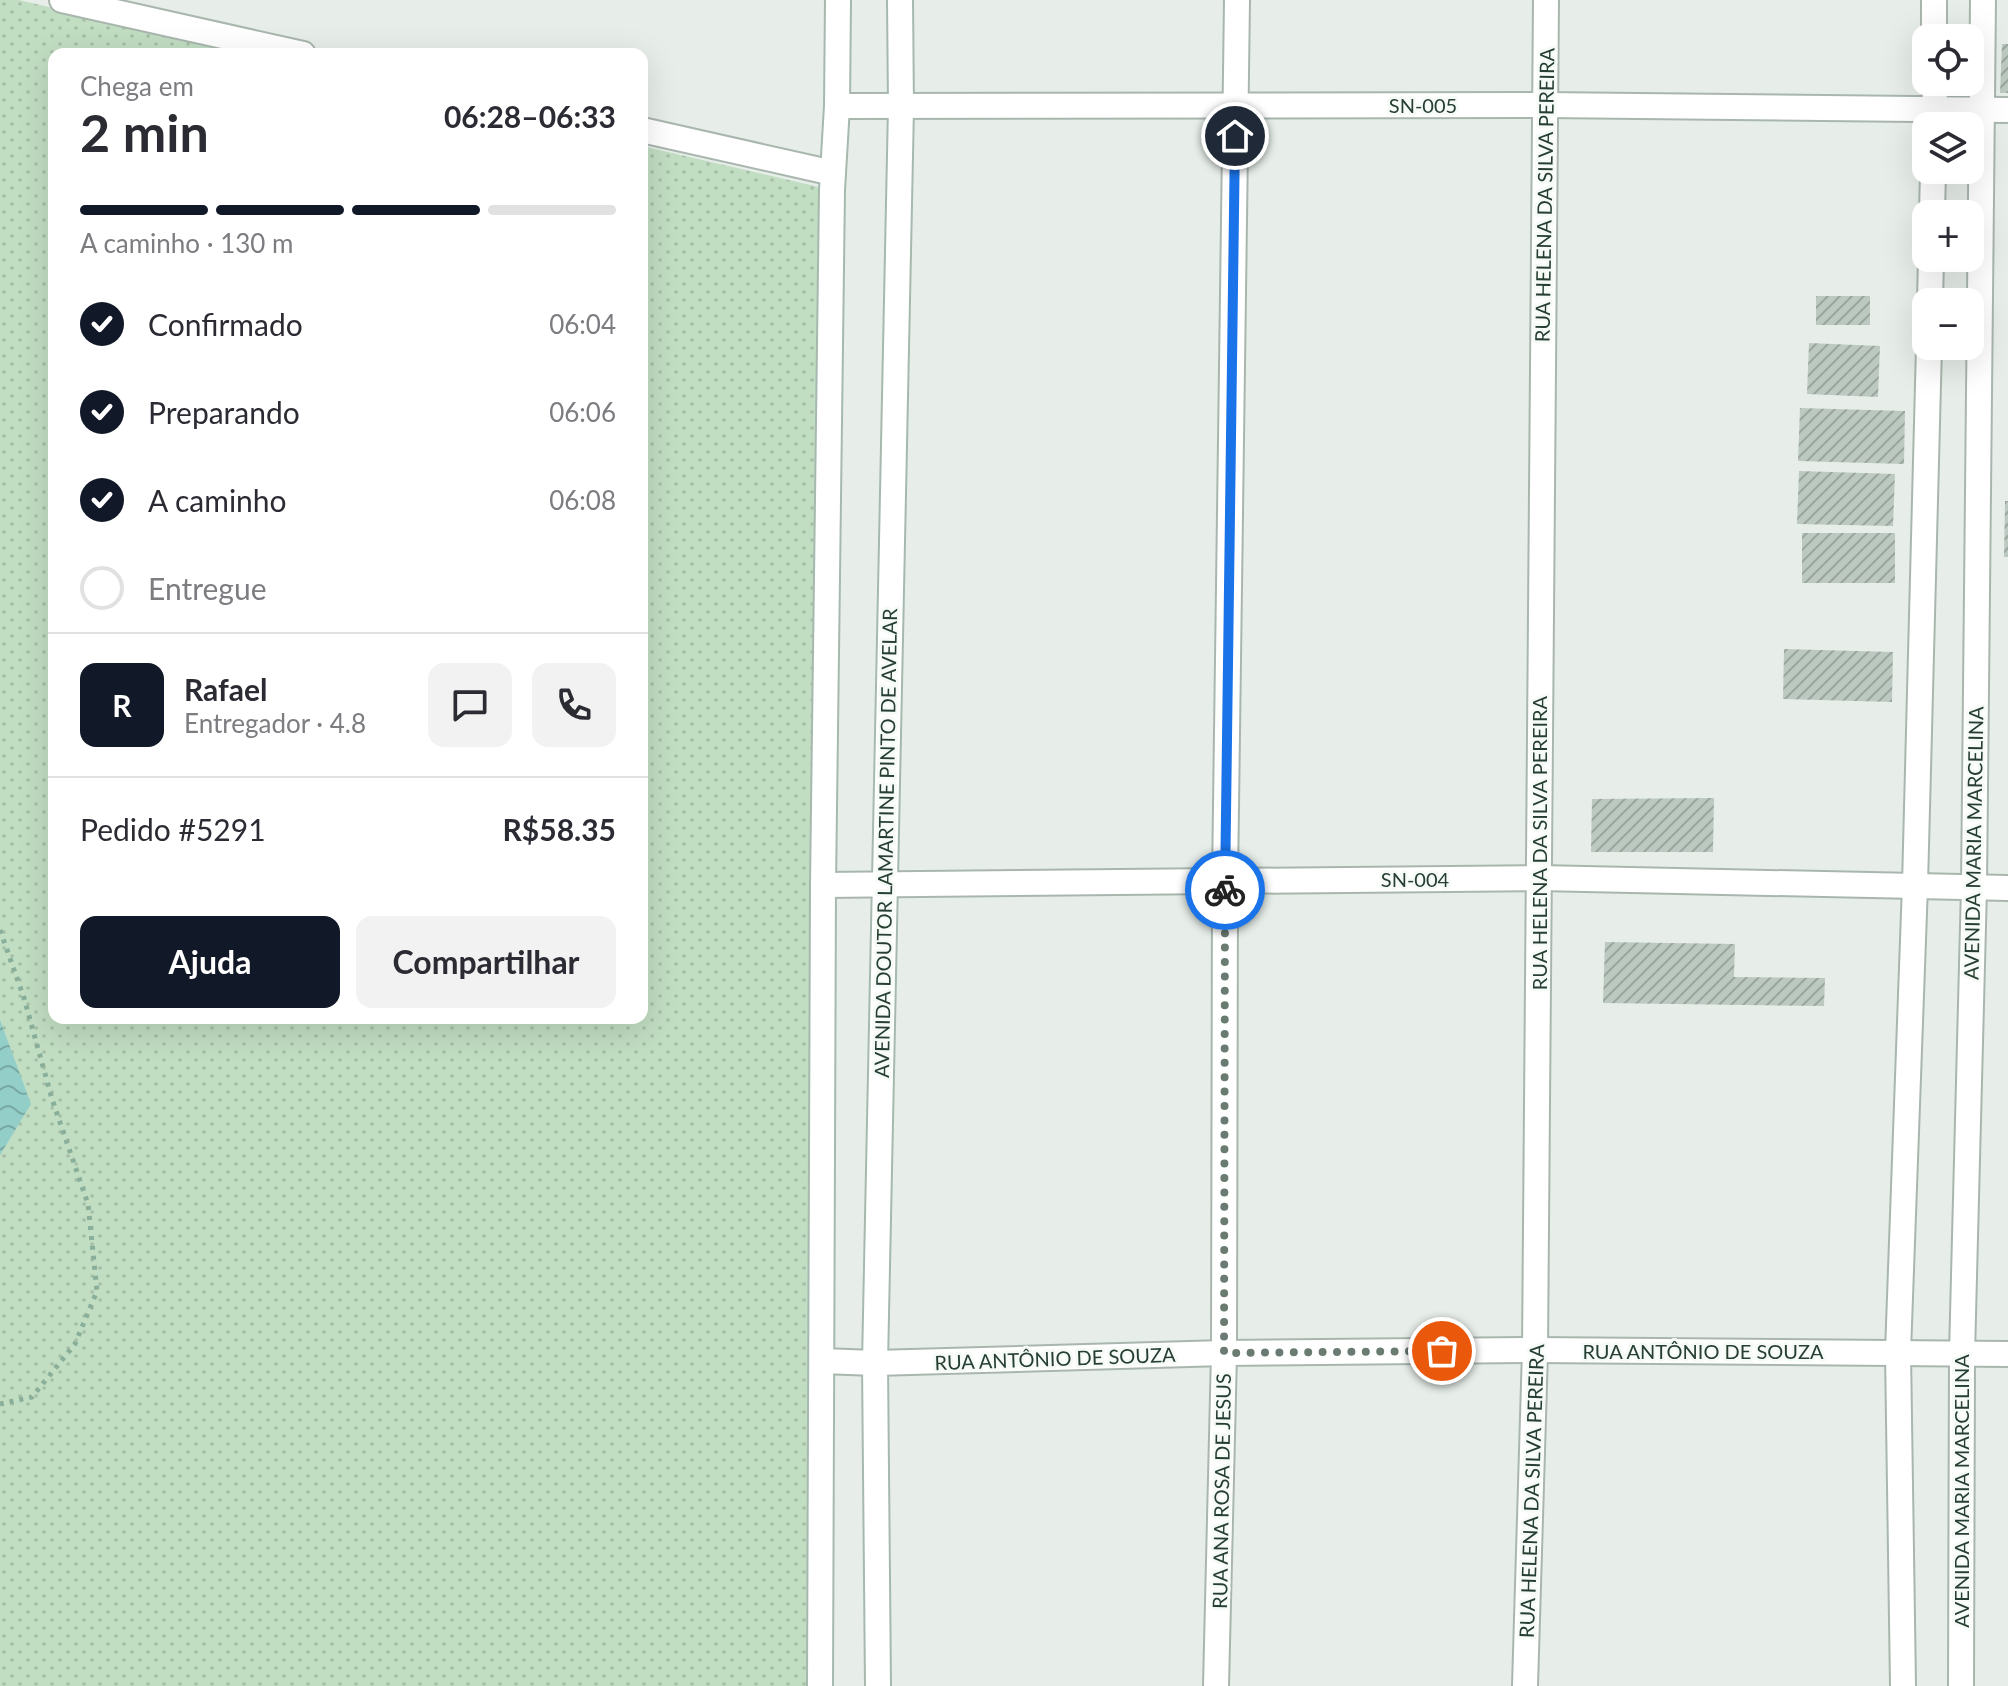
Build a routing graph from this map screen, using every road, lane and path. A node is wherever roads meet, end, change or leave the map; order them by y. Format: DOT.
graph roads {
  1 [pos="62,0"];
  2 [pos="838,0"];
  3 [pos="900,0"];
  4 [pos="1237,0"];
  5 [pos="1546,0"];
  6 [pos="1934,0"];
  7 [pos="1983,0"];
  8 [pos="1934,24"];
  9 [pos="276,48"];
  10 [pos="1235,105"];
  11 [pos="1545,105"];
  12 [pos="837,106"];
  13 [pos="901,107"];
  14 [pos="2008,110"];
  15 [pos="1981,111"];
  16 [pos="1973,112"];
  17 [pos="1912,116"];
  18 [pos="648,131"];
  19 [pos="833,173"];
  20 [pos="1929,360"];
  21 [pos="1539,878"];
  22 [pos="1225,880"];
  23 [pos="823,885"];
  24 [pos="883,885"];
  25 [pos="1915,885"];
  26 [pos="1974,887"];
  27 [pos="2008,888"];
  28 [pos="0,930"];
  29 [pos="1535,1350"];
  30 [pos="1898,1352"];
  31 [pos="1224,1353"];
  32 [pos="1962,1354"];
  33 [pos="2008,1354"];
  34 [pos="822,1361"];
  35 [pos="875,1363"];
  36 [pos="0,1404"];
  37 [pos="820,1686"];
  38 [pos="878,1686"];
  39 [pos="1216,1686"];
  40 [pos="1525,1686"];
  41 [pos="1903,1686"];
  42 [pos="1961,1686"];
  1 -- 9 [label="street"];
  2 -- 12 [label="street"];
  3 -- 13 [label="street, AVENIDA DOUTOR LAMARTINE PINTO DE AVELAR"];
  4 -- 10 [label="street, RUA ANA ROSA DE JESUS"];
  5 -- 11 [label="street, RUA HELENA DA SILVA PEREIRA"];
  6 -- 8 [label="street"];
  7 -- 15 [label="street, AVENIDA MARIA MARCELINA"];
  10 -- 11 [label="street, SN-005"];
  10 -- 13 [label="street, SN-005"];
  10 -- 22 [label="street, RUA ANA ROSA DE JESUS"];
  11 -- 17 [label="street, SN-005"];
  11 -- 21 [label="street, RUA HELENA DA SILVA PEREIRA"];
  12 -- 13 [label="street, SN-005"];
  12 -- 19 [label="street"];
  13 -- 24 [label="street, AVENIDA DOUTOR LAMARTINE PINTO DE AVELAR"];
  14 -- 15 [label="street, SN-005"];
  15 -- 16 [label="street, SN-005"];
  15 -- 26 [label="street, AVENIDA MARIA MARCELINA"];
  18 -- 19 [label="street"];
  19 -- 23 [label="street"];
  20 -- 25 [label="street"];
  21 -- 22 [label="street, SN-004"];
  21 -- 25 [label="street, SN-004"];
  21 -- 29 [label="street, RUA HELENA DA SILVA PEREIRA"];
  22 -- 24 [label="street, SN-004"];
  22 -- 31 [label="street, RUA ANA ROSA DE JESUS"];
  23 -- 24 [label="street, SN-004"];
  23 -- 34 [label="street"];
  24 -- 35 [label="street, AVENIDA DOUTOR LAMARTINE PINTO DE AVELAR"];
  25 -- 26 [label="street, SN-004"];
  25 -- 30 [label="street"];
  26 -- 27 [label="street, SN-004"];
  26 -- 32 [label="street, AVENIDA MARIA MARCELINA"];
  28 -- 36 [label="path"];
  29 -- 30 [label="street, RUA ANTÔNIO DE SOUZA"];
  29 -- 31 [label="street, RUA ANTÔNIO DE SOUZA"];
  29 -- 40 [label="street, RUA HELENA DA SILVA PEREIRA"];
  30 -- 32 [label="street, RUA ANTÔNIO DE SOUZA"];
  30 -- 41 [label="street"];
  31 -- 35 [label="street, RUA ANTÔNIO DE SOUZA"];
  31 -- 39 [label="street, RUA ANA ROSA DE JESUS"];
  32 -- 33 [label="street, RUA ANTÔNIO DE SOUZA"];
  32 -- 42 [label="street, AVENIDA MARIA MARCELINA"];
  34 -- 35 [label="street, RUA ANTÔNIO DE SOUZA"];
  34 -- 37 [label="street"];
  35 -- 38 [label="street, AVENIDA DOUTOR LAMARTINE PINTO DE AVELAR"];
}
